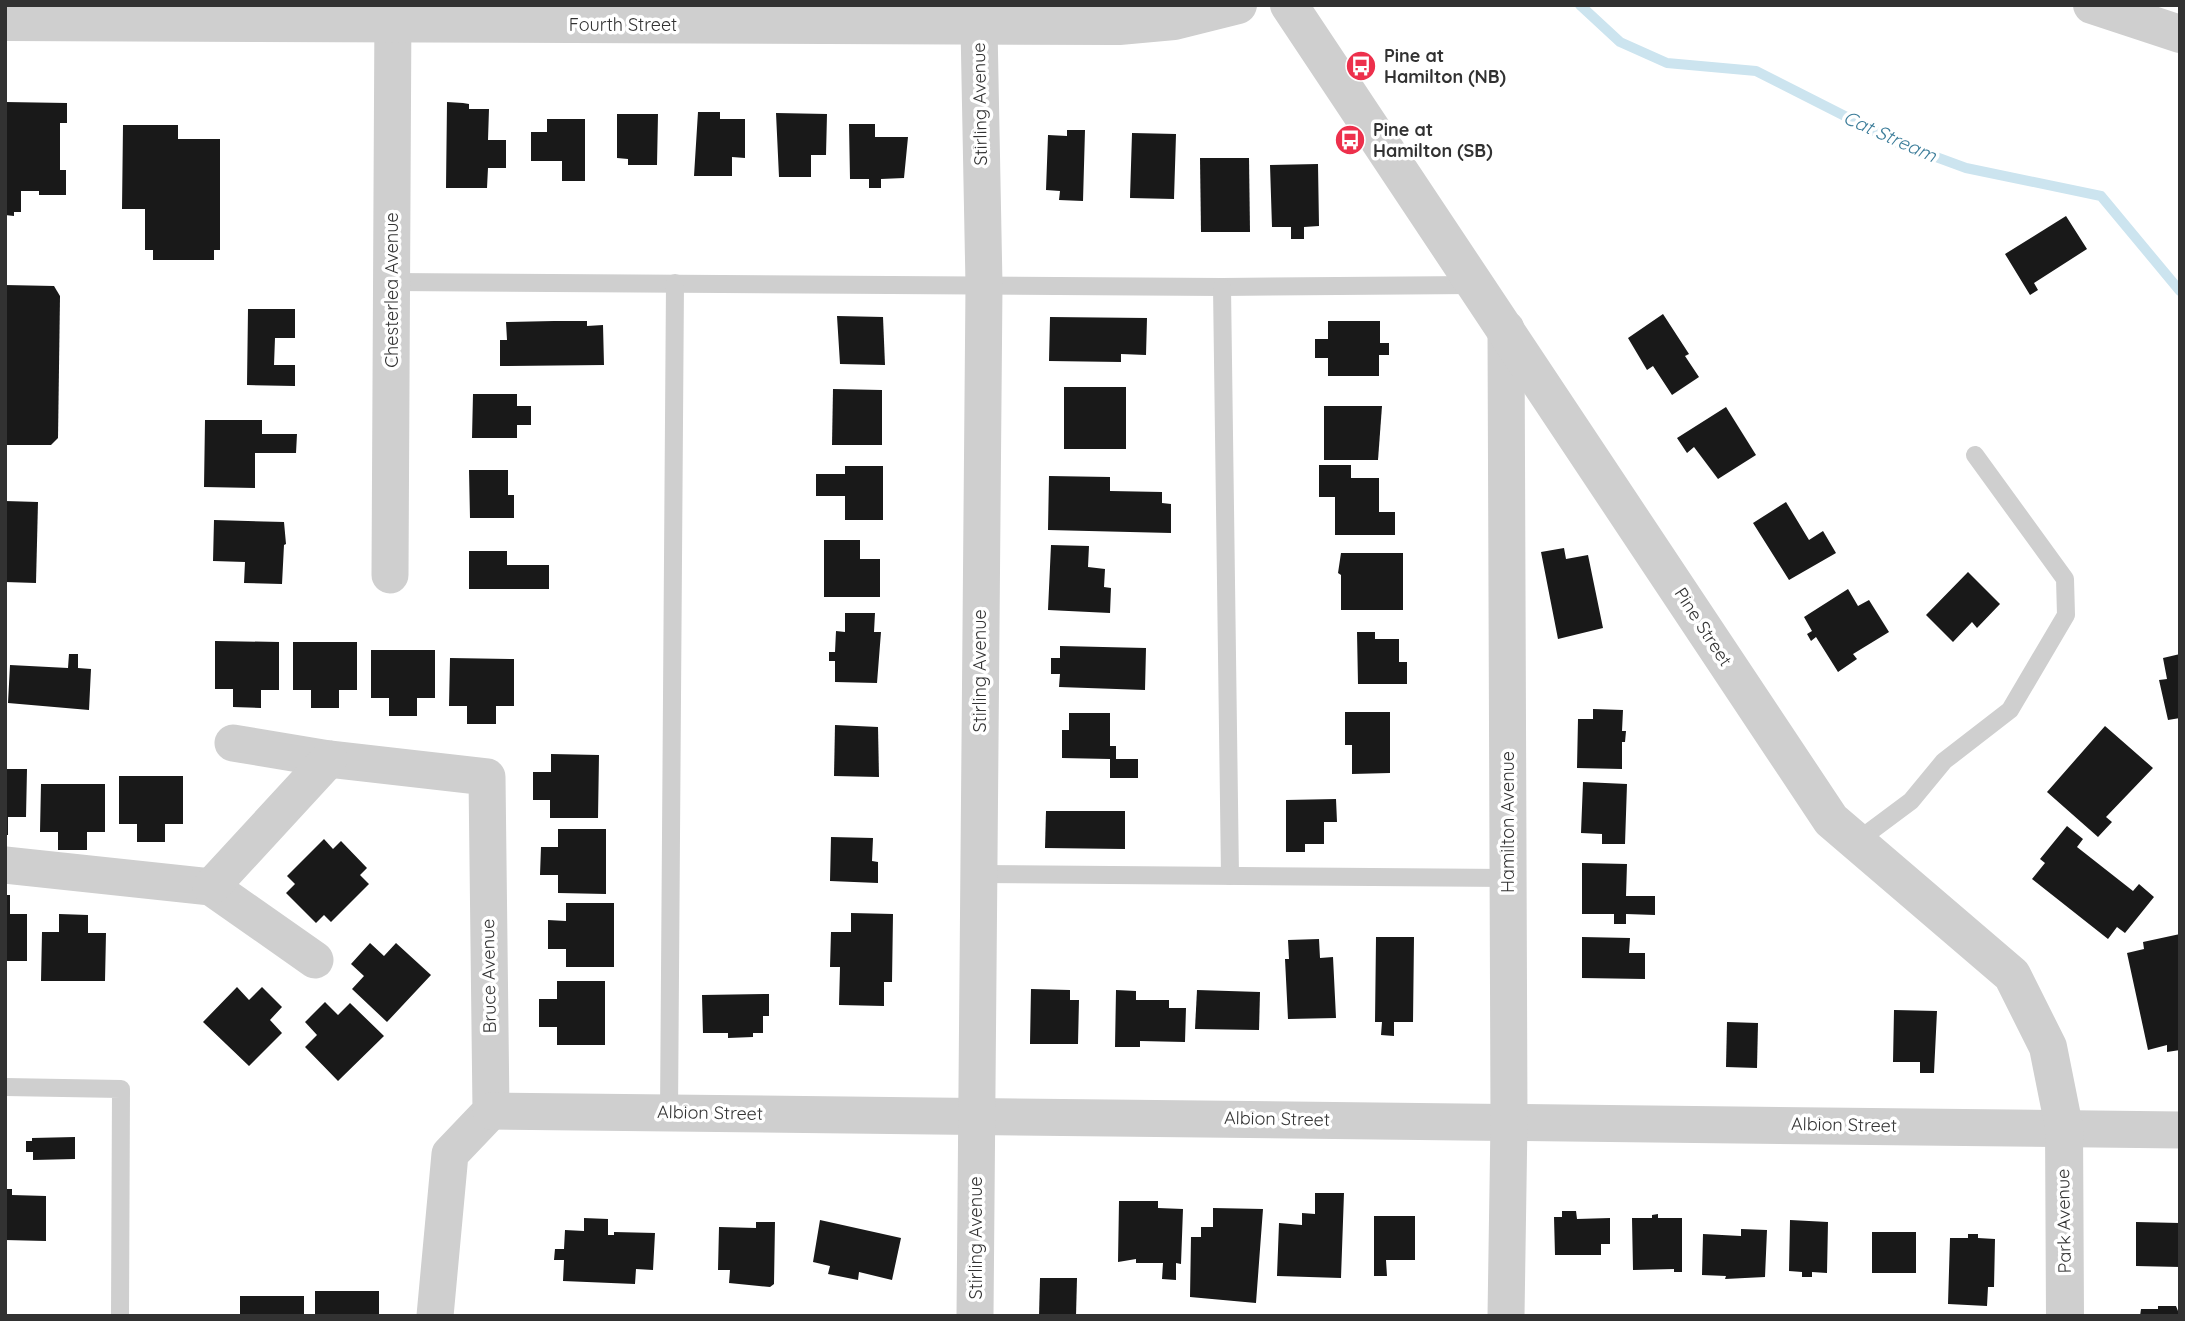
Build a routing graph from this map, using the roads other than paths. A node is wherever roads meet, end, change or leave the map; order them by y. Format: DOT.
graph roads {
  1 [pos="1238,5"];
  2 [pos="1289,5"];
  3 [pos="2092,5"];
  4 [pos="393,15"];
  5 [pos="5,22"];
  6 [pos="979,27"];
  7 [pos="2180,34"];
  8 [pos="392,282"];
  9 [pos="675,283"];
  10 [pos="984,285"];
  11 [pos="1477,285"];
  12 [pos="1222,287"];
  13 [pos="1506,329"];
  14 [pos="1975,455"];
  15 [pos="390,575"];
  16 [pos="233,743"];
  17 [pos="329,759"];
  18 [pos="1856,842"];
  19 [pos="5,865"];
  20 [pos="979,874"];
  21 [pos="1230,876"];
  22 [pos="1508,878"];
  23 [pos="211,887"];
  24 [pos="315,960"];
  25 [pos="5,1087"];
  26 [pos="491,1111"];
  27 [pos="669,1113"];
  28 [pos="977,1116"];
  29 [pos="1509,1121"];
  30 [pos="2064,1127"];
  31 [pos="2180,1130"];
  32 [pos="120,1316"];
  33 [pos="435,1316"];
  34 [pos="975,1316"];
  35 [pos="1506,1316"];
  36 [pos="2065,1316"];
  1 -- 6 [label="street, Fourth Street"];
  2 -- 11 [label="street, Pine Street"];
  3 -- 7 [label="street"];
  4 -- 5 [label="street, Fourth Street"];
  4 -- 6 [label="street, Fourth Street"];
  4 -- 8 [label="street, Chesterlea Avenue"];
  6 -- 10 [label="street, Stirling Avenue"];
  8 -- 9 [label="lane"];
  8 -- 15 [label="street, Chesterlea Avenue"];
  9 -- 10 [label="lane"];
  9 -- 27 [label="lane"];
  10 -- 12 [label="lane"];
  10 -- 20 [label="street, Stirling Avenue"];
  11 -- 12 [label="lane"];
  11 -- 13 [label="street, Pine Street"];
  12 -- 21 [label="lane"];
  13 -- 18 [label="street, Pine Street"];
  13 -- 22 [label="street, Hamilton Avenue"];
  14 -- 18 [label="lane"];
  16 -- 17 [label="street, Bruce Avenue"];
  17 -- 23 [label="street"];
  17 -- 26 [label="street, Bruce Avenue"];
  18 -- 30 [label="street, Pine Street"];
  19 -- 23 [label="street"];
  20 -- 21 [label="lane"];
  20 -- 28 [label="street, Stirling Avenue"];
  21 -- 22 [label="lane"];
  22 -- 29 [label="street, Hamilton Avenue"];
  23 -- 24 [label="street"];
  25 -- 32 [label="lane"];
  26 -- 27 [label="street, Albion Street"];
  26 -- 33 [label="street"];
  27 -- 28 [label="street, Albion Street"];
  28 -- 29 [label="street, Albion Street"];
  28 -- 34 [label="street, Stirling Avenue"];
  29 -- 30 [label="street, Albion Street"];
  29 -- 35 [label="street, Hamilton Avenue"];
  30 -- 31 [label="street"];
  30 -- 36 [label="street, Park Avenue"];
}
